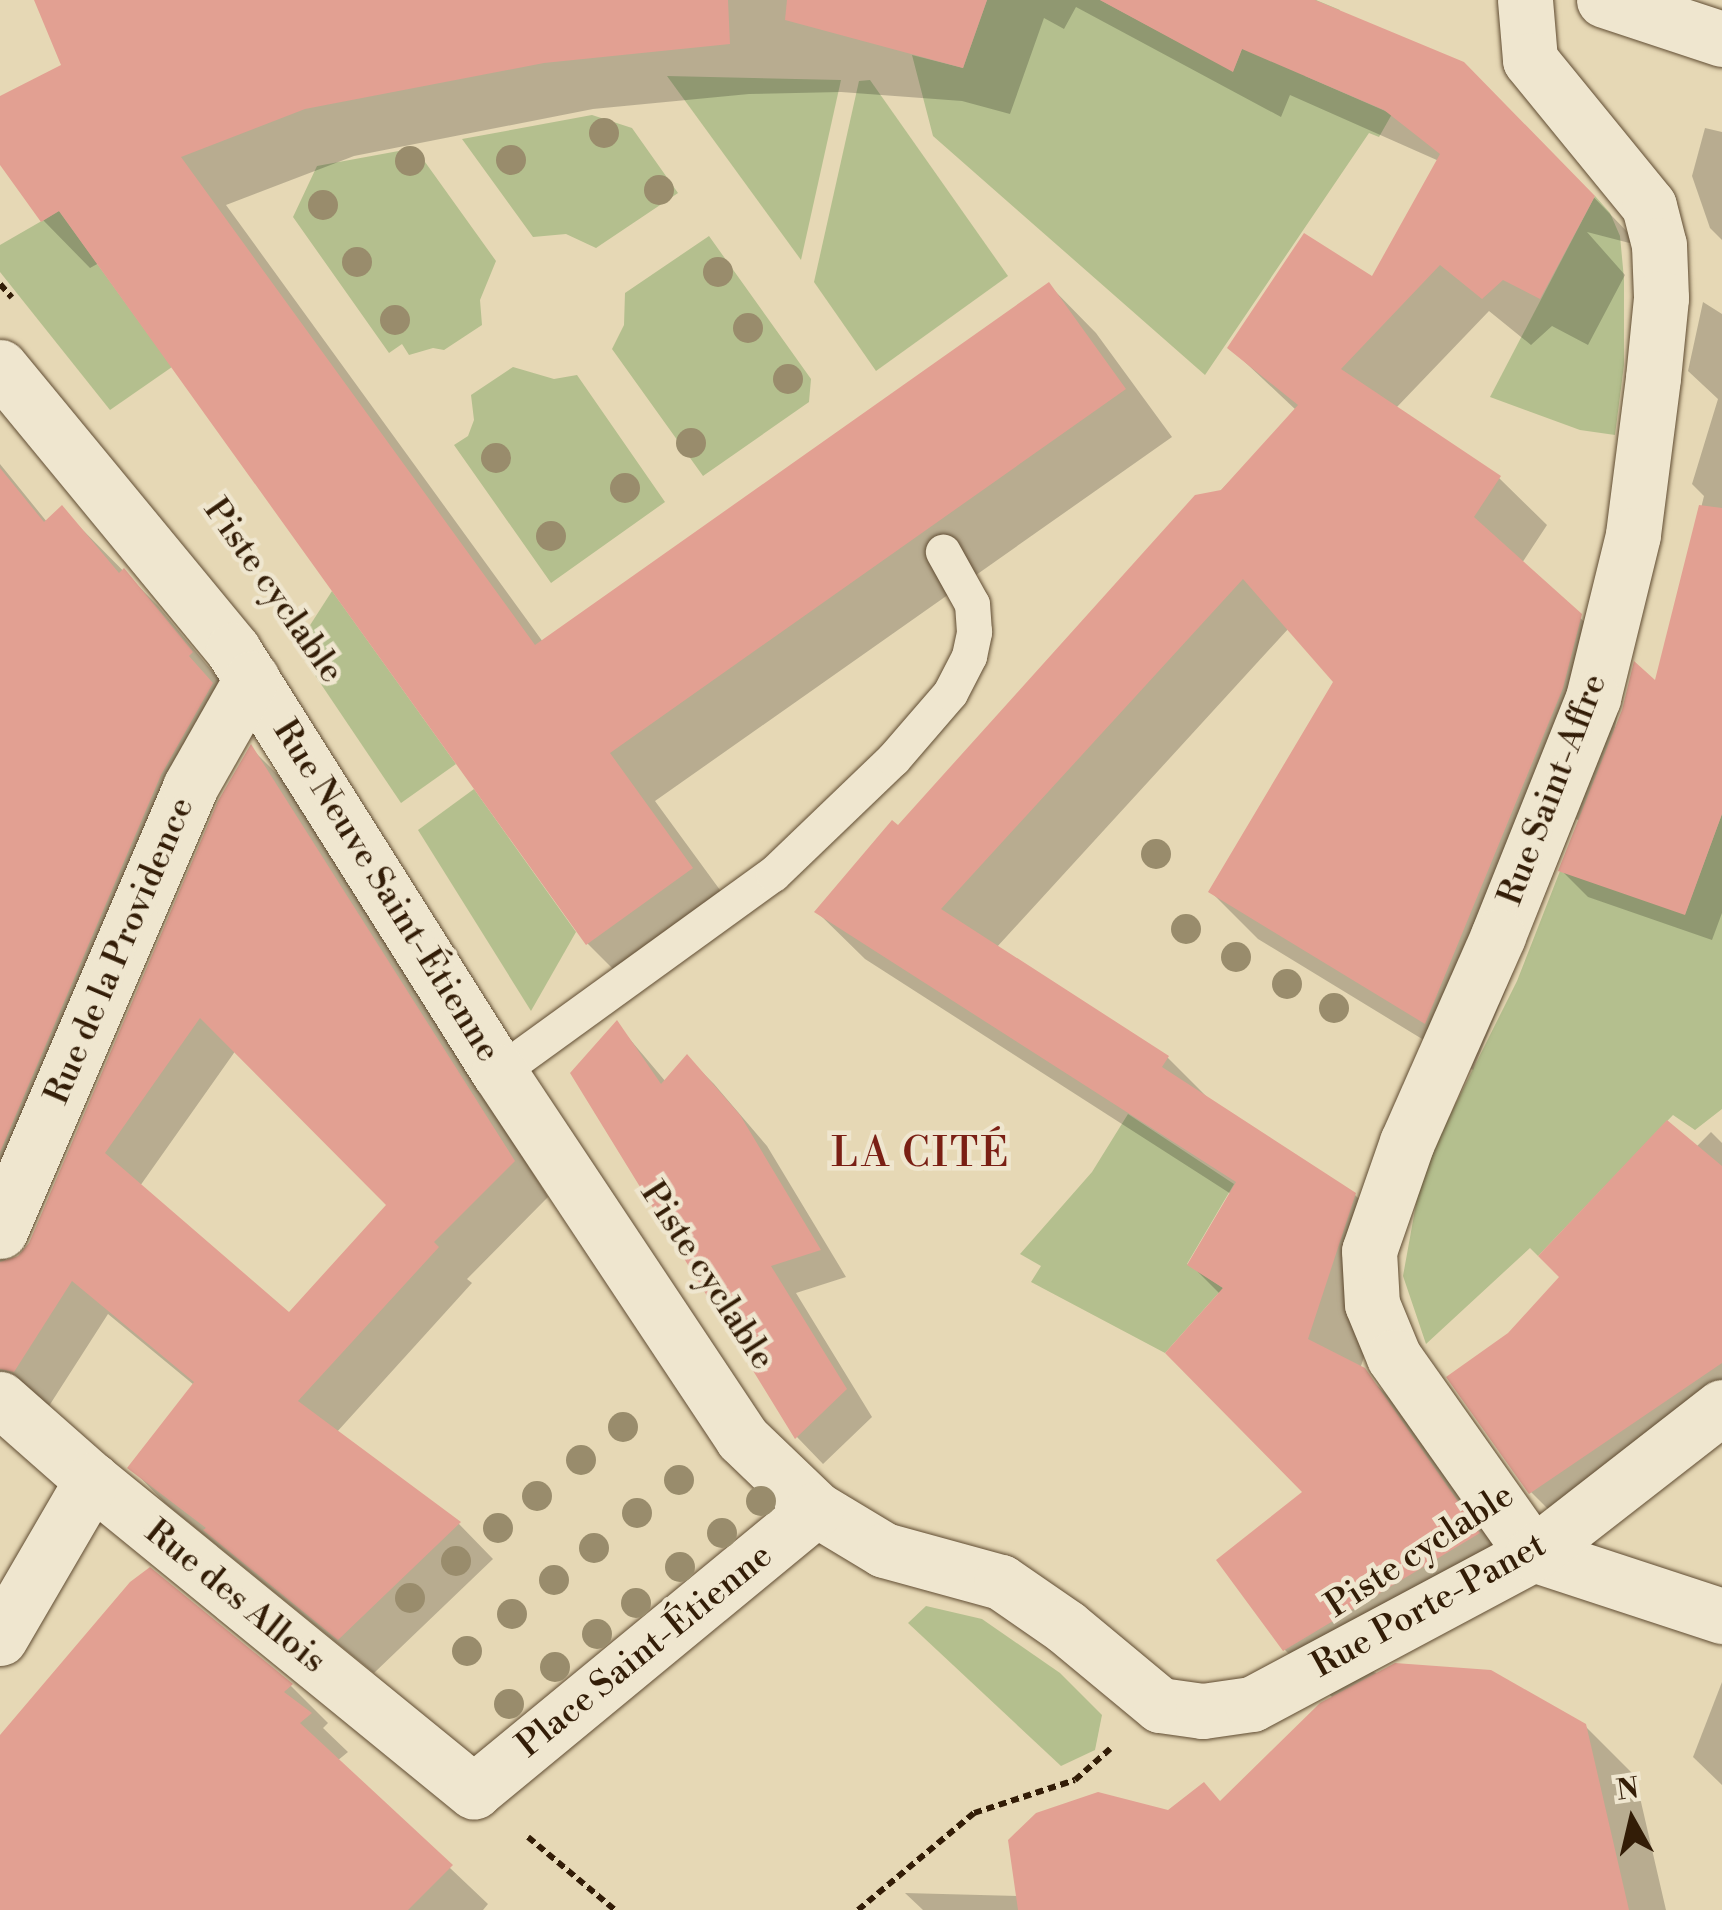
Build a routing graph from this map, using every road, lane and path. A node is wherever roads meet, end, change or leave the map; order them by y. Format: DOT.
graph roads {
  1 [pos="1525,0"];
  2 [pos="1612,1"];
  3 [pos="1722,39"];
  4 [pos="0,284"];
  5 [pos="25,314"];
  6 [pos="0,367"];
  7 [pos="943,552"];
  8 [pos="252,678"];
  9 [pos="499,1072"];
  10 [pos="0,1231"];
  11 [pos="0,1399"];
  12 [pos="1722,1407"];
  13 [pos="92,1480"];
  14 [pos="816,1509"];
  15 [pos="1534,1554"];
  16 [pos="1722,1616"];
  17 [pos="0,1638"];
  18 [pos="1160,1705"];
  19 [pos="474,1791"];
  20 [pos="615,1910"];
  21 [pos="858,1910"];
  1 -- 15 [label="street, Rue Saint-Affre"];
  2 -- 3 [label="street"];
  4 -- 5 [label="path"];
  6 -- 8 [label="street, Rue Neuve Saint-Étienne"];
  7 -- 9 [label="lane"];
  8 -- 9 [label="street, Rue Neuve Saint-Étienne"];
  8 -- 10 [label="street, Rue de la Providence"];
  9 -- 14 [label="street, Rue Neuve Saint-Étienne"];
  11 -- 13 [label="street, Rue des Allois"];
  12 -- 15 [label="street, Rue Porte-Panet"];
  13 -- 17 [label="street"];
  13 -- 19 [label="street, Rue des Allois"];
  14 -- 18 [label="street"];
  14 -- 19 [label="street, Place Saint-Étienne"];
  15 -- 16 [label="street"];
  15 -- 18 [label="street, Rue Porte-Panet"];
  18 -- 21 [label="path"];
  19 -- 20 [label="path"];
}
